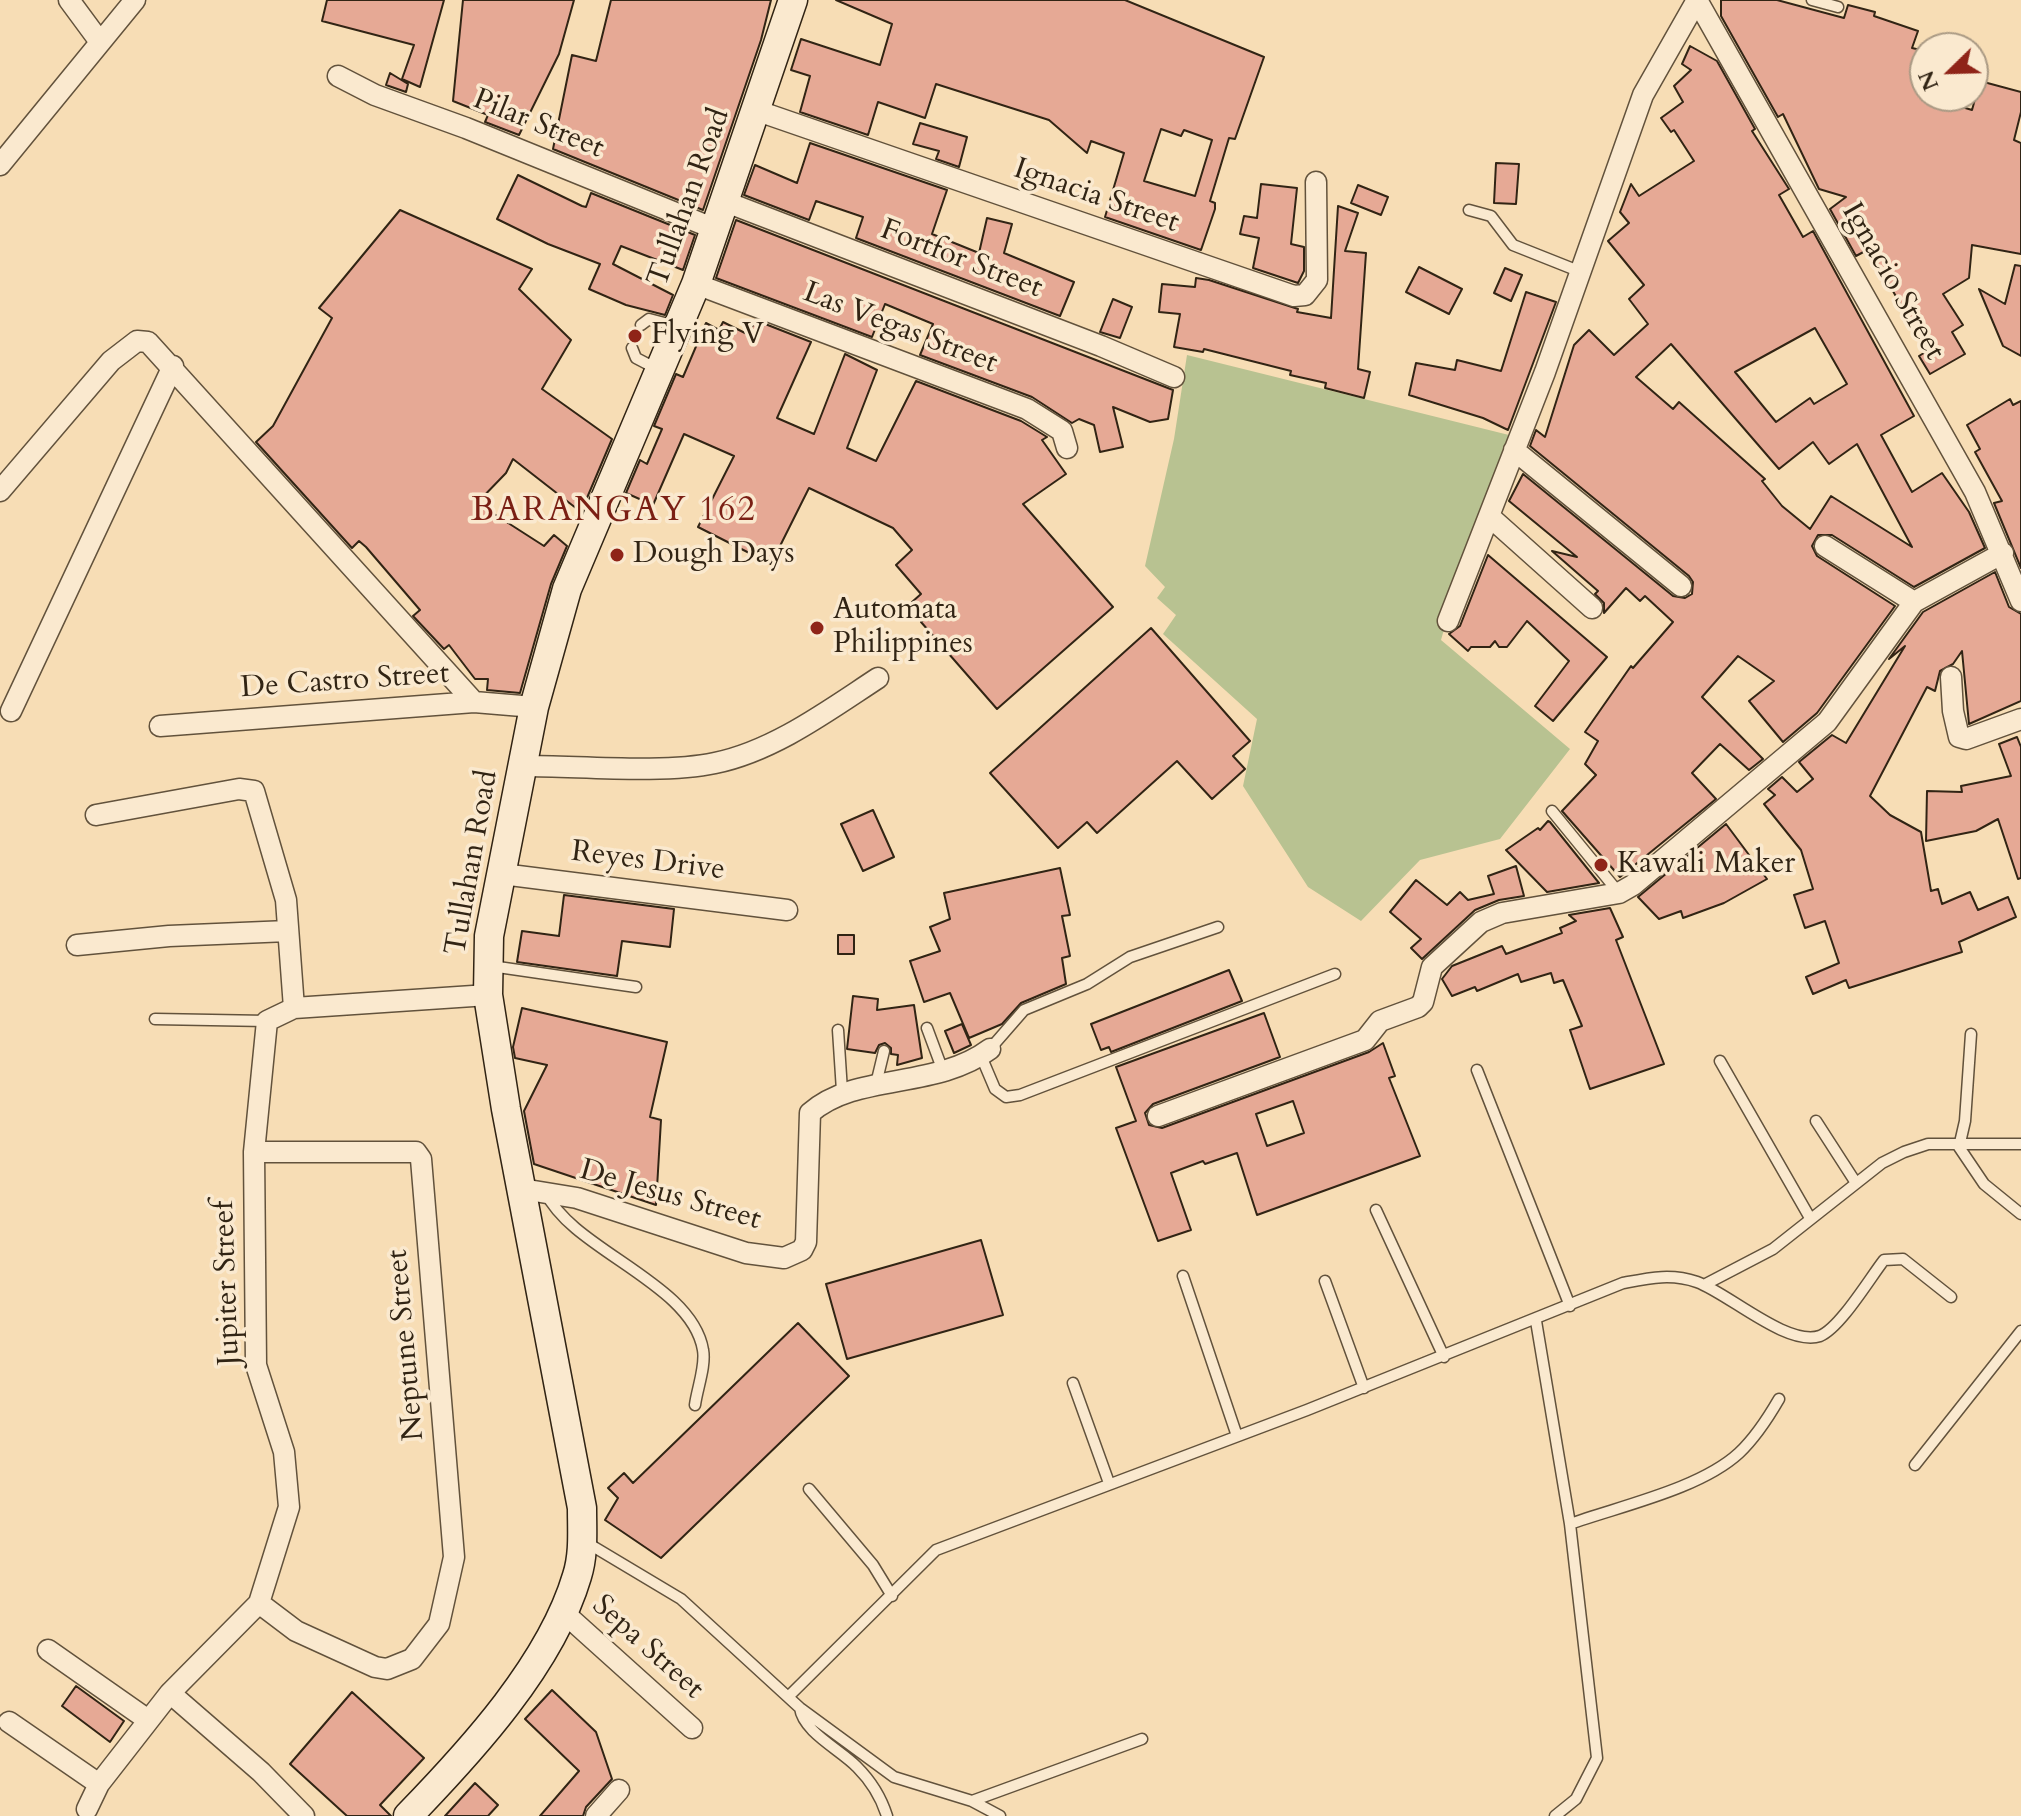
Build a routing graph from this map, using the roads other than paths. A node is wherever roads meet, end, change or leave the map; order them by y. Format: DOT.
graph roads {
  1 [pos="69,0"];
  2 [pos="135,0"];
  3 [pos="793,0"];
  4 [pos="1697,0"];
  5 [pos="1812,0"];
  6 [pos="1838,7"];
  7 [pos="100,42"];
  8 [pos="338,76"];
  9 [pos="758,111"];
  10 [pos="0,165"];
  11 [pos="1316,182"];
  12 [pos="726,202"];
  13 [pos="1469,210"];
  14 [pos="715,229"];
  15 [pos="1581,272"];
  16 [pos="696,284"];
  17 [pos="641,325"];
  18 [pos="678,327"];
  19 [pos="632,348"];
  20 [pos="173,366"];
  21 [pos="659,370"];
  22 [pos="1174,377"];
  23 [pos="1067,448"];
  24 [pos="1514,450"];
  25 [pos="0,491"];
  26 [pos="1489,516"];
  27 [pos="1825,546"];
  28 [pos="2003,553"];
  29 [pos="1681,586"];
  30 [pos="2021,601"];
  31 [pos="1914,602"];
  32 [pos="1592,608"];
  33 [pos="1448,621"];
  34 [pos="1951,677"];
  35 [pos="878,678"];
  36 [pos="474,702"];
  37 [pos="534,707"];
  38 [pos="11,711"];
  39 [pos="2021,719"];
  40 [pos="160,726"];
  41 [pos="525,766"];
  42 [pos="1552,811"];
  43 [pos="96,815"];
  44 [pos="502,874"];
  45 [pos="1619,893"];
  46 [pos="787,910"];
  47 [pos="1218,927"];
  48 [pos="288,931"];
  49 [pos="77,945"];
  50 [pos="489,966"];
  51 [pos="1335,974"];
  52 [pos="636,987"];
  53 [pos="488,995"];
  54 [pos="294,1008"];
  55 [pos="155,1019"];
  56 [pos="267,1021"];
  57 [pos="927,1028"];
  58 [pos="838,1030"];
  59 [pos="1971,1034"];
  60 [pos="884,1051"];
  61 [pos="986,1052"];
  62 [pos="1720,1061"];
  63 [pos="1477,1070"];
  64 [pos="943,1071"];
  65 [pos="876,1086"];
  66 [pos="842,1091"];
  67 [pos="1158,1116"];
  68 [pos="1816,1121"];
  69 [pos="2021,1144"];
  70 [pos="1959,1147"];
  71 [pos="254,1152"];
  72 [pos="1856,1183"];
  73 [pos="534,1191"];
  74 [pos="1376,1210"];
  75 [pos="2021,1214"];
  76 [pos="1810,1218"];
  77 [pos="1183,1276"];
  78 [pos="1325,1281"];
  79 [pos="1704,1285"];
  80 [pos="1951,1297"];
  81 [pos="1570,1306"];
  82 [pos="1536,1321"];
  83 [pos="2021,1331"];
  84 [pos="1444,1357"];
  85 [pos="1073,1383"];
  86 [pos="1364,1388"];
  87 [pos="1779,1399"];
  88 [pos="695,1405"];
  89 [pos="1237,1436"];
  90 [pos="1915,1465"];
  91 [pos="1109,1483"];
  92 [pos="809,1489"];
  93 [pos="1570,1524"];
  94 [pos="583,1540"];
  95 [pos="892,1596"];
  96 [pos="259,1603"];
  97 [pos="563,1612"];
  98 [pos="48,1650"];
  99 [pos="170,1693"];
  100 [pos="788,1697"];
  101 [pos="800,1708"];
  102 [pos="148,1720"];
  103 [pos="9,1722"];
  104 [pos="692,1728"];
  105 [pos="1142,1739"];
  106 [pos="99,1784"];
  107 [pos="619,1790"];
  108 [pos="972,1801"];
  109 [pos="87,1809"];
  110 [pos="304,1816"];
  111 [pos="408,1816"];
  112 [pos="596,1816"];
  113 [pos="887,1816"];
  114 [pos="1000,1816"];
  115 [pos="1555,1816"];
  1 -- 7 [label="street"];
  2 -- 7 [label="street"];
  3 -- 9 [label="main road, Tullahan Road"];
  4 -- 15 [label="street"];
  4 -- 28 [label="street, Ignacio Street"];
  5 -- 6 [label="lane"];
  7 -- 10 [label="street"];
  8 -- 14 [label="street, Pilar Street"];
  9 -- 11 [label="street, Ignacia Street"];
  9 -- 12 [label="main road, Tullahan Road"];
  12 -- 14 [label="main road, Tullahan Road"];
  12 -- 22 [label="street, Fortfor Street"];
  13 -- 15 [label="lane"];
  14 -- 16 [label="main road, Tullahan Road"];
  15 -- 24 [label="street"];
  16 -- 18 [label="main road, Tullahan Road"];
  16 -- 23 [label="street, Las Vegas Street"];
  17 -- 18 [label="lane"];
  18 -- 21 [label="main road, Tullahan Road"];
  19 -- 21 [label="lane"];
  20 -- 25 [label="street"];
  20 -- 36 [label="street"];
  20 -- 38 [label="street"];
  21 -- 37 [label="main road, Tullahan Road"];
  24 -- 26 [label="street"];
  24 -- 29 [label="street"];
  26 -- 32 [label="street"];
  26 -- 33 [label="street"];
  27 -- 31 [label="street"];
  28 -- 30 [label="street, Ignacio Street"];
  28 -- 31 [label="street"];
  31 -- 45 [label="street"];
  34 -- 39 [label="street"];
  35 -- 41 [label="street"];
  36 -- 37 [label="street, De Castro Street"];
  36 -- 40 [label="street, De Castro Street"];
  37 -- 41 [label="main road, Tullahan Road"];
  41 -- 44 [label="main road, Tullahan Road"];
  42 -- 45 [label="lane"];
  43 -- 48 [label="street"];
  44 -- 46 [label="street, Reyes Drive"];
  44 -- 50 [label="main road, Tullahan Road"];
  45 -- 67 [label="street"];
  47 -- 61 [label="lane"];
  48 -- 49 [label="street"];
  48 -- 54 [label="street"];
  50 -- 52 [label="lane"];
  50 -- 53 [label="main road, Tullahan Road"];
  51 -- 61 [label="lane"];
  53 -- 54 [label="street"];
  53 -- 73 [label="main road, Tullahan Road"];
  54 -- 56 [label="street"];
  55 -- 56 [label="lane"];
  56 -- 71 [label="street, Jupiter Streef"];
  57 -- 64 [label="lane"];
  58 -- 66 [label="lane"];
  59 -- 70 [label="lane"];
  60 -- 65 [label="lane"];
  61 -- 64 [label="street, De Jesus Street"];
  62 -- 76 [label="lane"];
  63 -- 81 [label="lane"];
  64 -- 65 [label="street, De Jesus Street"];
  65 -- 66 [label="street, De Jesus Street"];
  66 -- 73 [label="street, De Jesus Street"];
  68 -- 72 [label="lane"];
  69 -- 70 [label="lane"];
  70 -- 72 [label="lane"];
  70 -- 75 [label="lane"];
  71 -- 96 [label="street, Jupiter Streef"];
  71 -- 96 [label="street, Neptune Street"];
  72 -- 76 [label="lane"];
  73 -- 88 [label="lane"];
  73 -- 94 [label="main road, Tullahan Road"];
  74 -- 84 [label="lane"];
  76 -- 79 [label="lane"];
  77 -- 89 [label="lane"];
  78 -- 86 [label="lane"];
  79 -- 80 [label="lane"];
  79 -- 81 [label="lane"];
  81 -- 82 [label="lane"];
  82 -- 84 [label="lane"];
  82 -- 93 [label="lane"];
  83 -- 90 [label="lane"];
  84 -- 86 [label="lane"];
  85 -- 91 [label="lane"];
  86 -- 89 [label="lane"];
  87 -- 93 [label="lane"];
  89 -- 91 [label="lane"];
  91 -- 95 [label="lane"];
  92 -- 95 [label="lane"];
  93 -- 115 [label="lane"];
  94 -- 97 [label="main road, Tullahan Road"];
  94 -- 100 [label="lane"];
  95 -- 100 [label="lane"];
  96 -- 99 [label="street, Jupiter Streef"];
  97 -- 104 [label="street, Sepa Street"];
  97 -- 111 [label="main road, Tullahan Road"];
  98 -- 102 [label="street"];
  99 -- 102 [label="street, Jupiter Streef"];
  99 -- 110 [label="street"];
  100 -- 101 [label="lane"];
  101 -- 108 [label="lane"];
  101 -- 113 [label="lane"];
  102 -- 106 [label="street, Jupiter Streef"];
  103 -- 106 [label="street"];
  105 -- 108 [label="lane"];
  106 -- 109 [label="street, Jupiter Streef"];
  107 -- 112 [label="street"];
  108 -- 114 [label="lane"];
}
